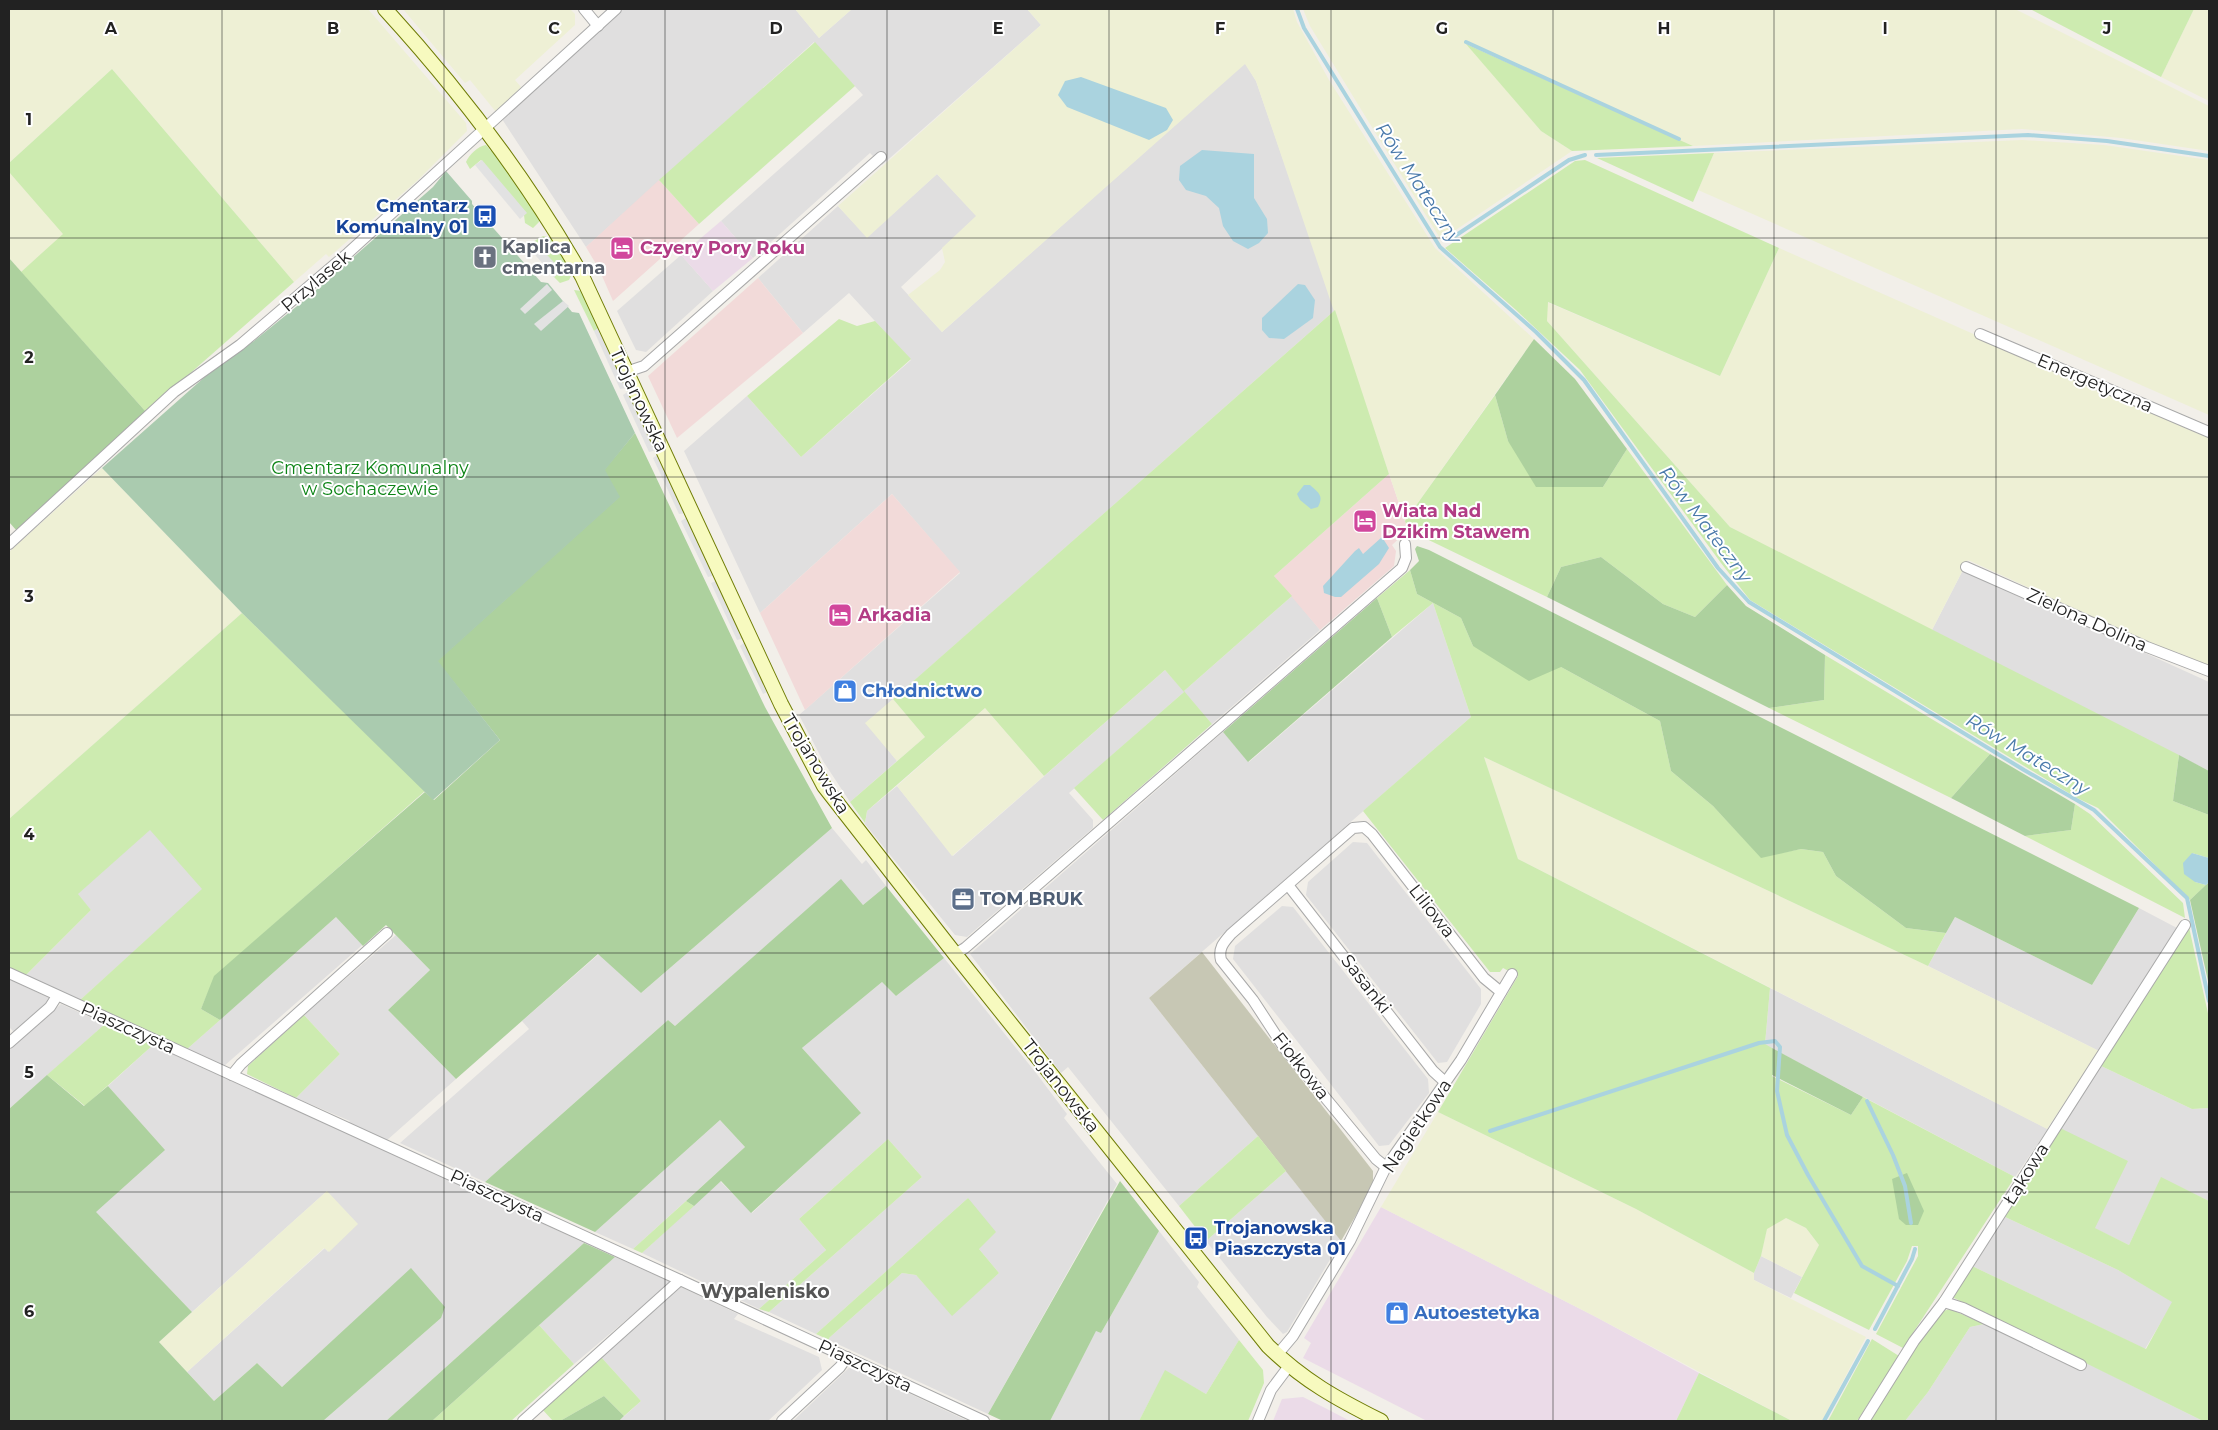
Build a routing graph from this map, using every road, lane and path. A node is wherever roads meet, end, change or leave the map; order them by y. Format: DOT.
graph roads {
  1 [pos="385,9"];
  2 [pos="584,9"];
  3 [pos="616,9"];
  4 [pos="598,26"];
  5 [pos="485,129"];
  6 [pos="881,157"];
  7 [pos="1980,334"];
  8 [pos="626,372"];
  9 [pos="2209,432"];
  10 [pos="9,544"];
  11 [pos="1405,544"];
  12 [pos="1966,567"];
  13 [pos="2209,671"];
  14 [pos="1288,885"];
  15 [pos="2186,925"];
  16 [pos="387,933"];
  17 [pos="955,954"];
  18 [pos="9,973"];
  19 [pos="1512,974"];
  20 [pos="1501,992"];
  21 [pos="57,996"];
  22 [pos="9,1043"];
  23 [pos="232,1075"];
  24 [pos="1445,1082"];
  25 [pos="1386,1167"];
  26 [pos="680,1280"];
  27 [pos="1944,1302"];
  28 [pos="1277,1355"];
  29 [pos="847,1357"];
  30 [pos="2081,1364"];
  31 [pos="1289,1366"];
  32 [pos="523,1421"];
  33 [pos="782,1421"];
  34 [pos="984,1421"];
  35 [pos="1258,1421"];
  36 [pos="1381,1421"];
  37 [pos="1864,1421"];
  1 -- 5 [label="street, Trojanowska"];
  2 -- 4 [label="street"];
  3 -- 4 [label="street, Przylasek"];
  4 -- 5 [label="street, Przylasek"];
  5 -- 8 [label="street, Trojanowska"];
  5 -- 10 [label="street, Przylasek"];
  6 -- 8 [label="street"];
  7 -- 9 [label="street, Energetyczna"];
  8 -- 17 [label="street, Trojanowska"];
  11 -- 17 [label="street"];
  12 -- 13 [label="street, Zielona Dolina"];
  14 -- 20 [label="street, Liliowa"];
  14 -- 24 [label="street, Sasanki"];
  14 -- 25 [label="street, Fiołkowa"];
  15 -- 27 [label="street, Łąkowa"];
  16 -- 23 [label="street"];
  17 -- 28 [label="street, Trojanowska"];
  18 -- 21 [label="street, Piaszczysta"];
  19 -- 20 [label="street, Nagietkowa"];
  20 -- 24 [label="street, Nagietkowa"];
  21 -- 22 [label="street"];
  21 -- 23 [label="street, Piaszczysta"];
  23 -- 26 [label="street, Piaszczysta"];
  24 -- 25 [label="street, Nagietkowa"];
  25 -- 28 [label="street, Nagietkowa"];
  26 -- 29 [label="street, Piaszczysta"];
  26 -- 32 [label="street"];
  27 -- 30 [label="street"];
  27 -- 37 [label="street, Łąkowa"];
  28 -- 31 [label="street, Trojanowska"];
  29 -- 33 [label="street"];
  29 -- 34 [label="street, Piaszczysta"];
  31 -- 35 [label="street"];
  31 -- 36 [label="street, Trojanowska"];
}
